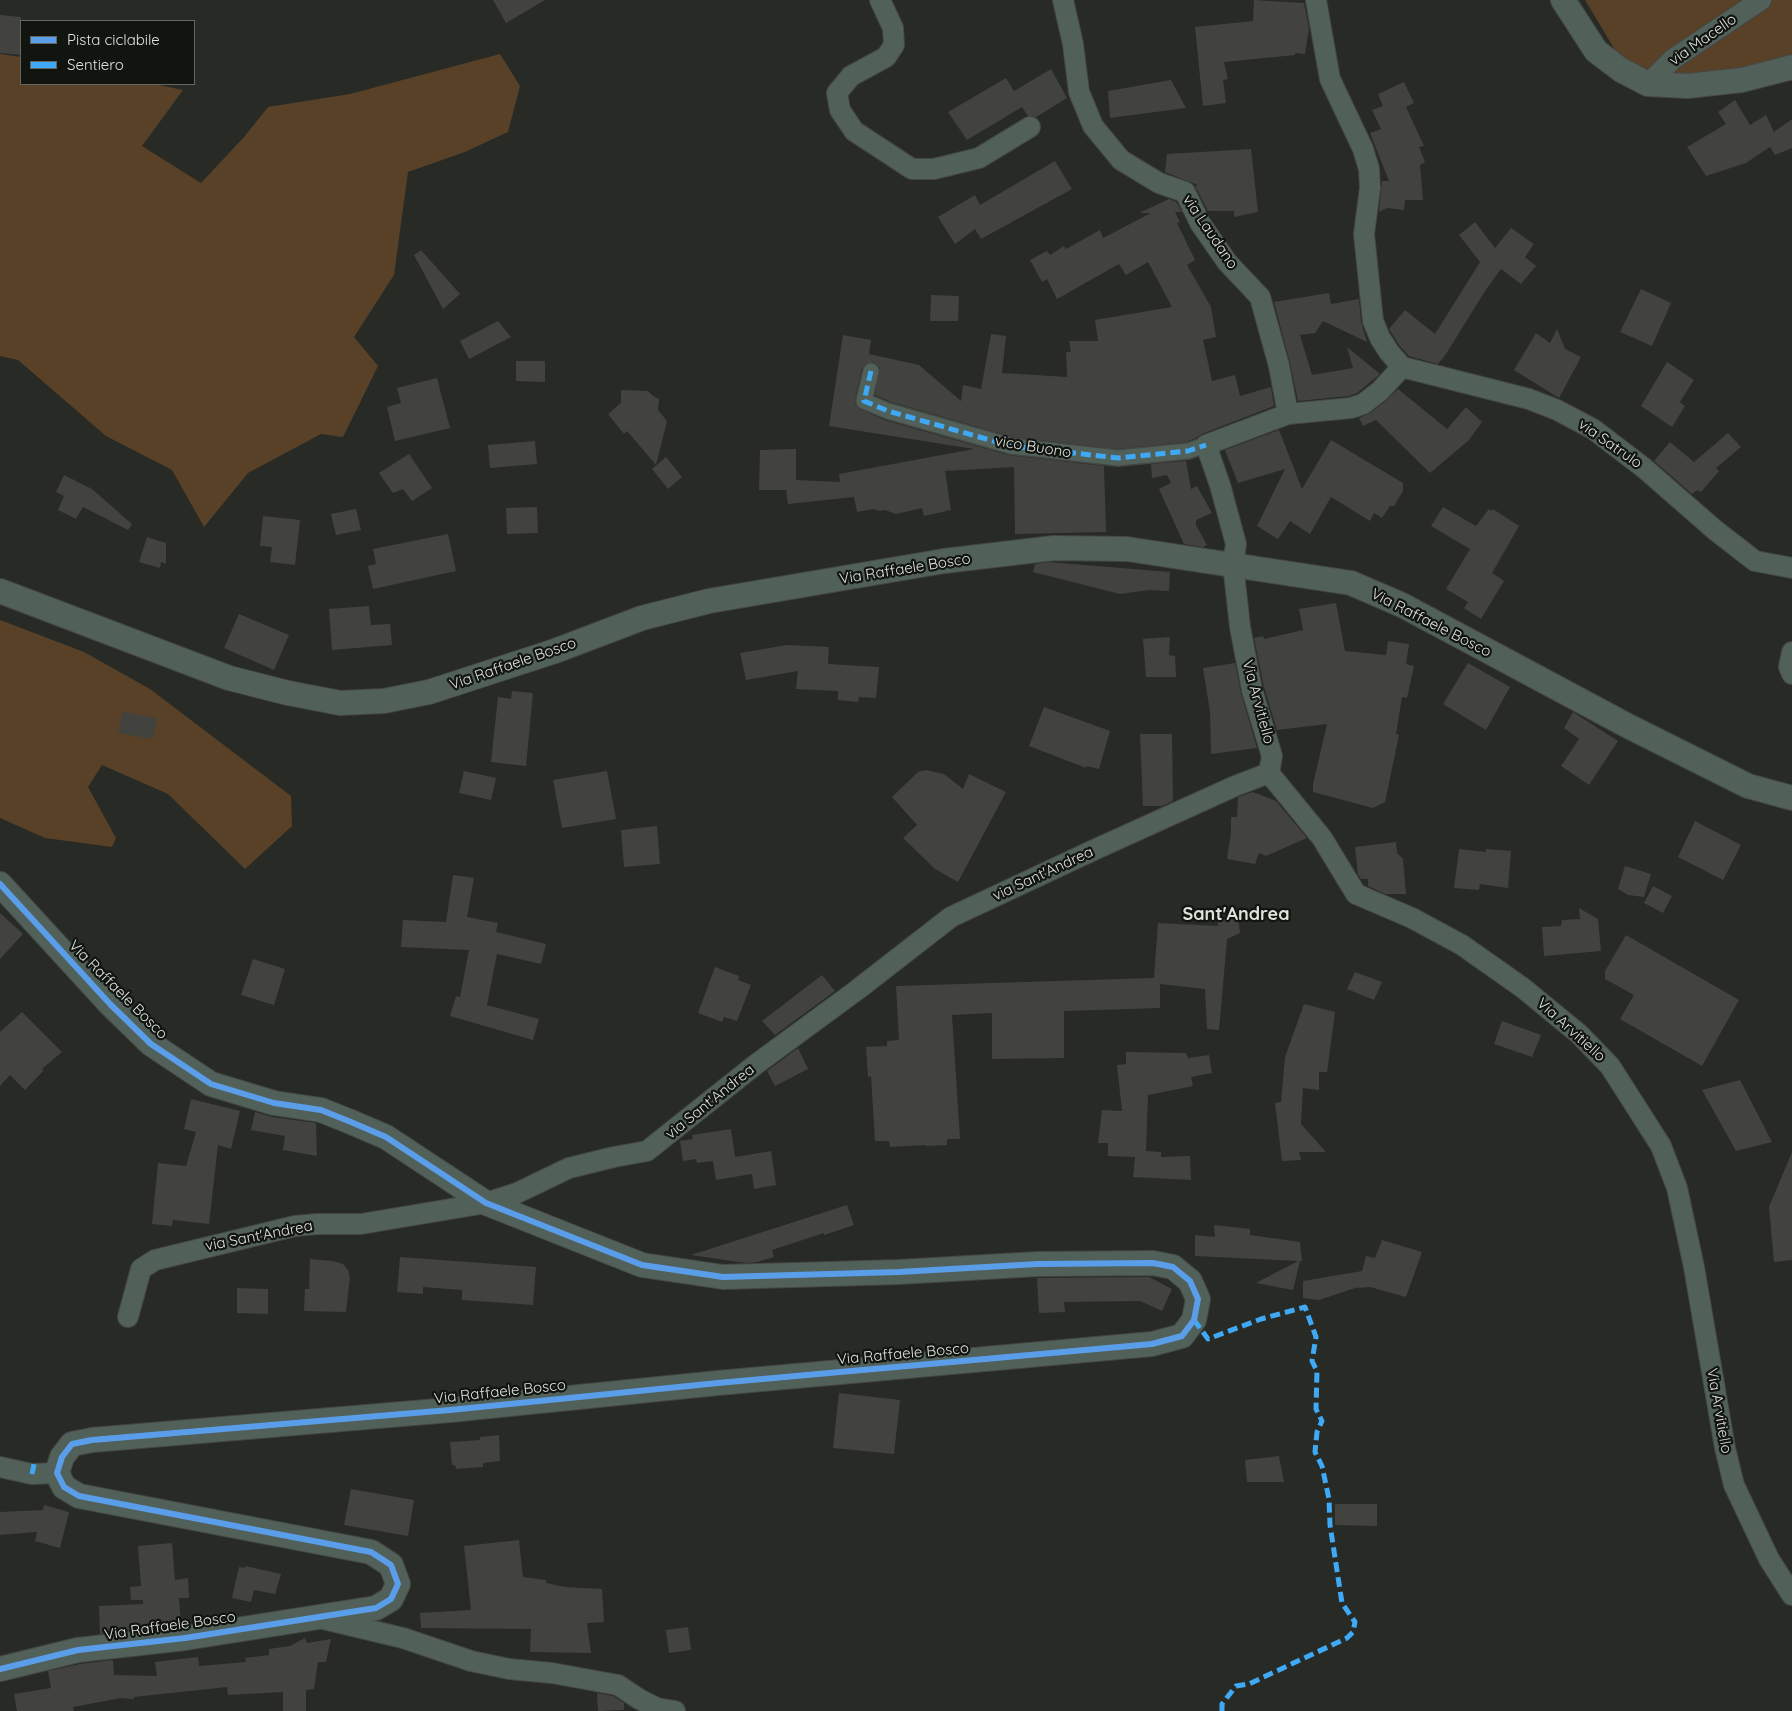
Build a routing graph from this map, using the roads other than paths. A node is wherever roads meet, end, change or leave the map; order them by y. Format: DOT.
graph roads {
  1 [pos="880,0"];
  2 [pos="1063,0"];
  3 [pos="1316,0"];
  4 [pos="1563,0"];
  5 [pos="1761,0"];
  6 [pos="1792,66"];
  7 [pos="1648,84"];
  8 [pos="1030,127"];
  9 [pos="1402,367"];
  10 [pos="871,372"];
  11 [pos="1288,414"];
  12 [pos="1206,445"];
  13 [pos="1233,564"];
  14 [pos="1792,568"];
  15 [pos="0,591"];
  16 [pos="1792,652"];
  17 [pos="1792,674"];
  18 [pos="1269,773"];
  19 [pos="1792,798"];
  20 [pos="0,884"];
  21 [pos="486,1203"];
  22 [pos="128,1317"];
  23 [pos="0,1466"];
  24 [pos="57,1473"];
  25 [pos="1792,1595"];
  26 [pos="315,1617"];
  27 [pos="0,1669"];
  28 [pos="675,1711"];
  1 -- 8 [label="street"];
  2 -- 11 [label="street, via Laudano"];
  3 -- 9 [label="street"];
  4 -- 7 [label="street"];
  5 -- 7 [label="street, via Macello"];
  6 -- 7 [label="street"];
  9 -- 11 [label="street"];
  9 -- 14 [label="street, via Satrulo"];
  10 -- 12 [label="street, vico Buono"];
  11 -- 12 [label="street"];
  12 -- 13 [label="street"];
  13 -- 15 [label="street, Via Raffaele Bosco"];
  13 -- 18 [label="street, Via Arvitiello"];
  13 -- 19 [label="street, Via Raffaele Bosco"];
  16 -- 17 [label="street"];
  18 -- 21 [label="street, via Sant'Andrea"];
  18 -- 25 [label="street, Via Arvitiello"];
  20 -- 21 [label="street, Via Raffaele Bosco"];
  21 -- 22 [label="street, via Sant'Andrea"];
  21 -- 24 [label="street, Via Raffaele Bosco"];
  23 -- 24 [label="street"];
  24 -- 26 [label="street, Via Raffaele Bosco"];
  26 -- 27 [label="street, Via Raffaele Bosco"];
  26 -- 28 [label="street"];
}
